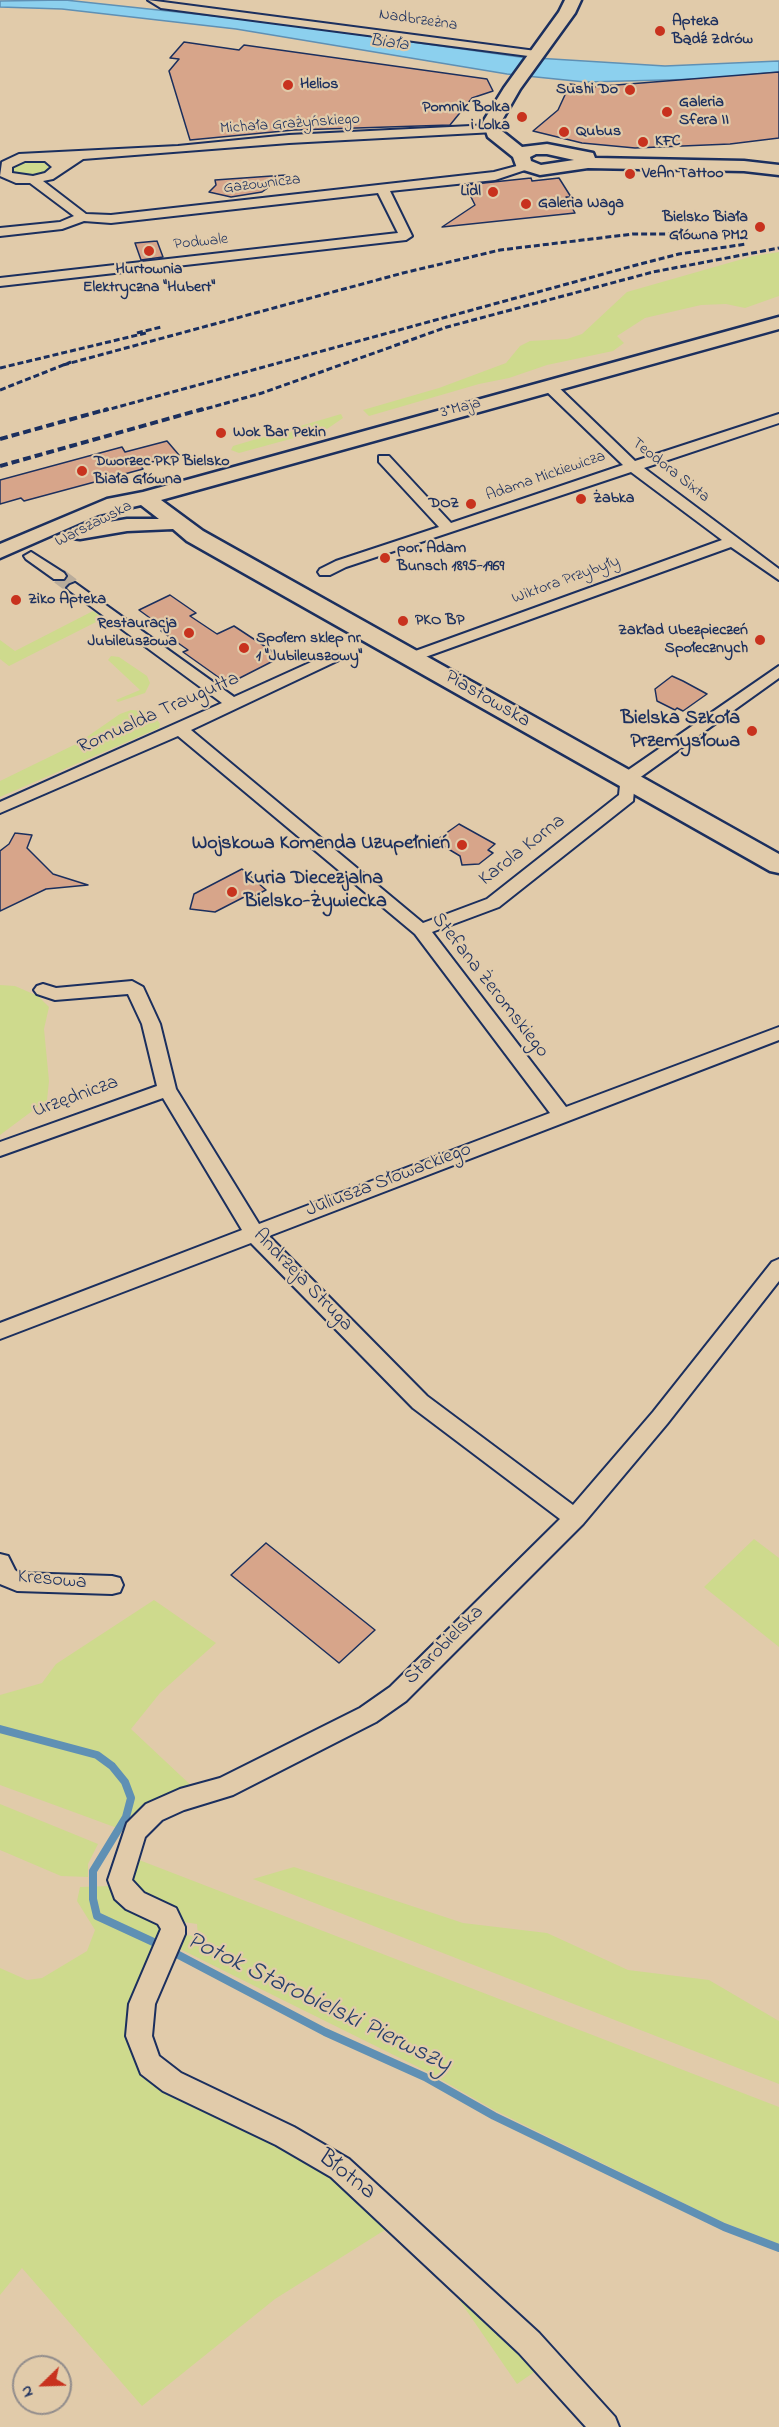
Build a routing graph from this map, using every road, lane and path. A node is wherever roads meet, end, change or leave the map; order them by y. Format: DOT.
graph roads {
  1 [pos="153,0"];
  2 [pos="573,0"];
  3 [pos="535,56"];
  4 [pos="498,135"];
  5 [pos="539,148"];
  6 [pos="91,156"];
  7 [pos="48,158"];
  8 [pos="560,160"];
  9 [pos="525,161"];
  10 [pos="778,164"];
  11 [pos="4,168"];
  12 [pos="53,173"];
  13 [pos="33,180"];
  14 [pos="382,188"];
  15 [pos="59,196"];
  16 [pos="83,217"];
  17 [pos="0,232"];
  18 [pos="0,282"];
  19 [pos="779,304"];
  20 [pos="779,322"];
  21 [pos="698,344"];
  22 [pos="548,385"];
  23 [pos="779,418"];
  24 [pos="384,459"];
  25 [pos="633,467"];
  26 [pos="185,486"];
  27 [pos="145,498"];
  28 [pos="165,525"];
  29 [pos="449,529"];
  30 [pos="80,532"];
  31 [pos="195,536"];
  32 [pos="733,541"];
  33 [pos="0,552"];
  34 [pos="31,556"];
  35 [pos="0,571"];
  36 [pos="325,572"];
  37 [pos="59,576"];
  38 [pos="779,576"];
  39 [pos="75,588"];
  40 [pos="334,657"];
  41 [pos="412,657"];
  42 [pos="779,671"];
  43 [pos="233,704"];
  44 [pos="180,729"];
  45 [pos="627,779"];
  46 [pos="0,808"];
  47 [pos="779,865"];
  48 [pos="421,930"];
  49 [pos="43,990"];
  50 [pos="779,1033"];
  51 [pos="167,1089"];
  52 [pos="562,1115"];
  53 [pos="0,1149"];
  54 [pos="254,1233"];
  55 [pos="779,1267"];
  56 [pos="0,1332"];
  57 [pos="575,1518"];
  58 [pos="0,1563"];
  59 [pos="112,1585"];
  60 [pos="164,1951"];
  61 [pos="605,2427"];
  1 -- 3 [label="street, Nadbrzeżna"];
  2 -- 3 [label="street"];
  3 -- 4 [label="street"];
  4 -- 5 [label="street"];
  4 -- 6 [label="street, Michała Grażyńskiego"];
  4 -- 9 [label="street"];
  5 -- 8 [label="street"];
  5 -- 9 [label="street"];
  6 -- 7 [label="street, Michała Grażyńskiego"];
  6 -- 12 [label="street, Michała Grażyńskiego"];
  7 -- 11 [label="street, Michała Grażyńskiego"];
  7 -- 12 [label="street"];
  8 -- 9 [label="street"];
  8 -- 10 [label="street"];
  9 -- 14 [label="street, Gazownicza"];
  11 -- 13 [label="street"];
  12 -- 13 [label="street, Michała Grażyńskiego"];
  12 -- 15 [label="street"];
  13 -- 15 [label="street"];
  14 -- 16 [label="street, Gazownicza"];
  14 -- 18 [label="street, Podwale"];
  15 -- 16 [label="street"];
  16 -- 17 [label="street, Gazownicza"];
  19 -- 21 [label="street"];
  20 -- 21 [label="street, 3 Maja"];
  21 -- 22 [label="street, 3 Maja"];
  22 -- 25 [label="street, Teodora Sixta"];
  22 -- 26 [label="street, 3 Maja"];
  23 -- 25 [label="street, Adama Mickiewicza"];
  24 -- 29 [label="street"];
  25 -- 29 [label="street, Adama Mickiewicza"];
  25 -- 32 [label="street, Teodora Sixta"];
  26 -- 27 [label="street, 3 Maja"];
  26 -- 31 [label="street"];
  27 -- 28 [label="street"];
  27 -- 30 [label="street, Warszawska"];
  27 -- 31 [label="street, Piastowska"];
  27 -- 33 [label="street, Warszawska"];
  28 -- 30 [label="street"];
  28 -- 31 [label="street, Piastowska"];
  29 -- 36 [label="street, Adama Mickiewicza"];
  30 -- 34 [label="street, Warszawska"];
  31 -- 41 [label="street, Piastowska"];
  32 -- 38 [label="street, Teodora Sixta"];
  32 -- 41 [label="street, Wiktora Przybyły"];
  34 -- 35 [label="street, Warszawska"];
  34 -- 37 [label="street"];
  39 -- 43 [label="street"];
  40 -- 43 [label="street, Romualda Traugutta"];
  41 -- 45 [label="street, Piastowska"];
  42 -- 45 [label="street"];
  43 -- 44 [label="street, Romualda Traugutta"];
  44 -- 46 [label="street, Romualda Traugutta"];
  44 -- 48 [label="street, Stefana Żeromskiego"];
  45 -- 47 [label="street, Piastowska"];
  45 -- 48 [label="street, Karola Korna"];
  48 -- 52 [label="street, Stefana Żeromskiego"];
  49 -- 51 [label="street, Andrzeja Struga"];
  50 -- 52 [label="street, Juliusza Słowackiego"];
  51 -- 53 [label="street, Urzędnicza"];
  51 -- 54 [label="street, Andrzeja Struga"];
  52 -- 54 [label="street, Juliusza Słowackiego"];
  54 -- 56 [label="street, Juliusza Słowackiego"];
  54 -- 57 [label="street, Andrzeja Struga"];
  55 -- 57 [label="street, Starobielska"];
  57 -- 60 [label="street, Starobielska"];
  58 -- 59 [label="street, Kresowa"];
  60 -- 61 [label="street, Błotna"];
}
